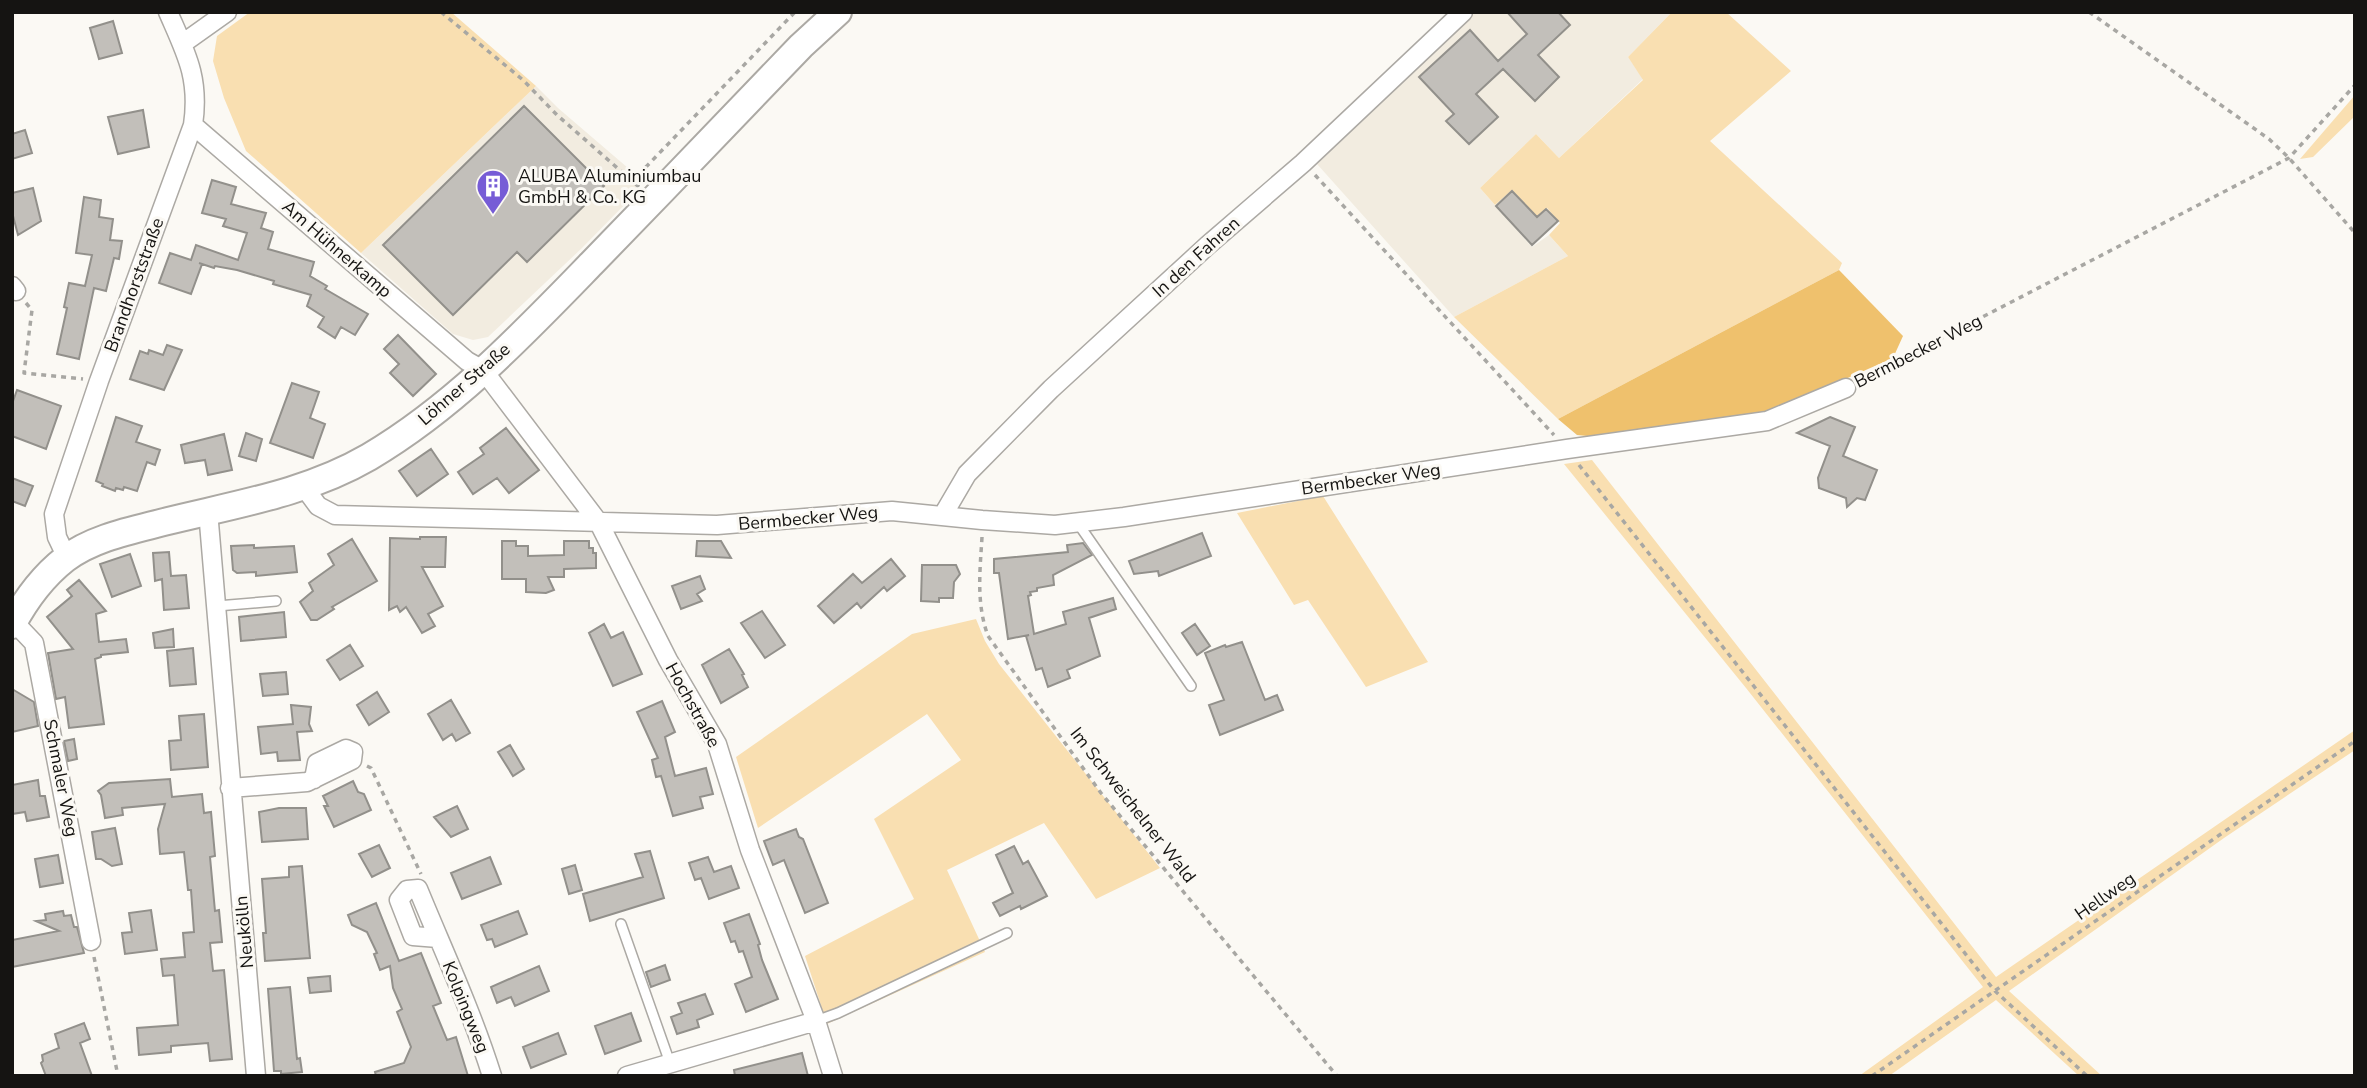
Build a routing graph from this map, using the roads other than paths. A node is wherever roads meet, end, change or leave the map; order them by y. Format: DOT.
graph roads {
  1 [pos="168,12"];
  2 [pos="227,12"];
  3 [pos="838,12"];
  4 [pos="1462,12"];
  5 [pos="181,44"];
  6 [pos="193,125"];
  7 [pos="483,370"];
  8 [pos="1846,388"];
  9 [pos="304,487"];
  10 [pos="208,511"];
  11 [pos="943,515"];
  12 [pos="1077,522"];
  13 [pos="599,523"];
  14 [pos="67,558"];
  15 [pos="20,592"];
  16 [pos="276,601"];
  17 [pos="216,606"];
  18 [pos="13,624"];
  19 [pos="1191,686"];
  20 [pos="352,760"];
  21 [pos="230,788"];
  22 [pos="418,888"];
  23 [pos="621,924"];
  24 [pos="1007,933"];
  25 [pos="91,941"];
  26 [pos="816,1021"];
  27 [pos="670,1063"];
  28 [pos="256,1076"];
  29 [pos="492,1076"];
  30 [pos="627,1076"];
  31 [pos="833,1076"];
  1 -- 5 [label="street, Brandhorststraße"];
  2 -- 5 [label="street"];
  3 -- 7 [label="main road, Löhner Straße"];
  4 -- 11 [label="street, In den Fahren"];
  5 -- 6 [label="street, Brandhorststraße"];
  6 -- 7 [label="street, Am Hühnerkamp"];
  6 -- 14 [label="street, Brandhorststraße"];
  7 -- 9 [label="main road, Löhner Straße"];
  7 -- 13 [label="street, Hochstraße"];
  8 -- 12 [label="street, Bermbecker Weg"];
  9 -- 10 [label="main road, Löhner Straße"];
  9 -- 13 [label="street, Bermbecker Weg"];
  10 -- 14 [label="main road, Löhner Straße"];
  10 -- 17 [label="street, Neukölln"];
  11 -- 12 [label="street, Bermbecker Weg"];
  11 -- 13 [label="street, Bermbecker Weg"];
  12 -- 19 [label="lane"];
  13 -- 26 [label="street, Hochstraße"];
  14 -- 15 [label="main road, Löhner Straße"];
  15 -- 18 [label="main road, Löhner Straße"];
  16 -- 17 [label="lane"];
  17 -- 21 [label="street, Neukölln"];
  18 -- 25 [label="street, Schmaler Weg"];
  20 -- 21 [label="street"];
  21 -- 28 [label="street, Neukölln"];
  22 -- 29 [label="street, Kolpingweg"];
  23 -- 27 [label="lane"];
  24 -- 26 [label="lane"];
  26 -- 27 [label="street"];
  26 -- 31 [label="street, Hochstraße"];
  27 -- 30 [label="street"];
}
